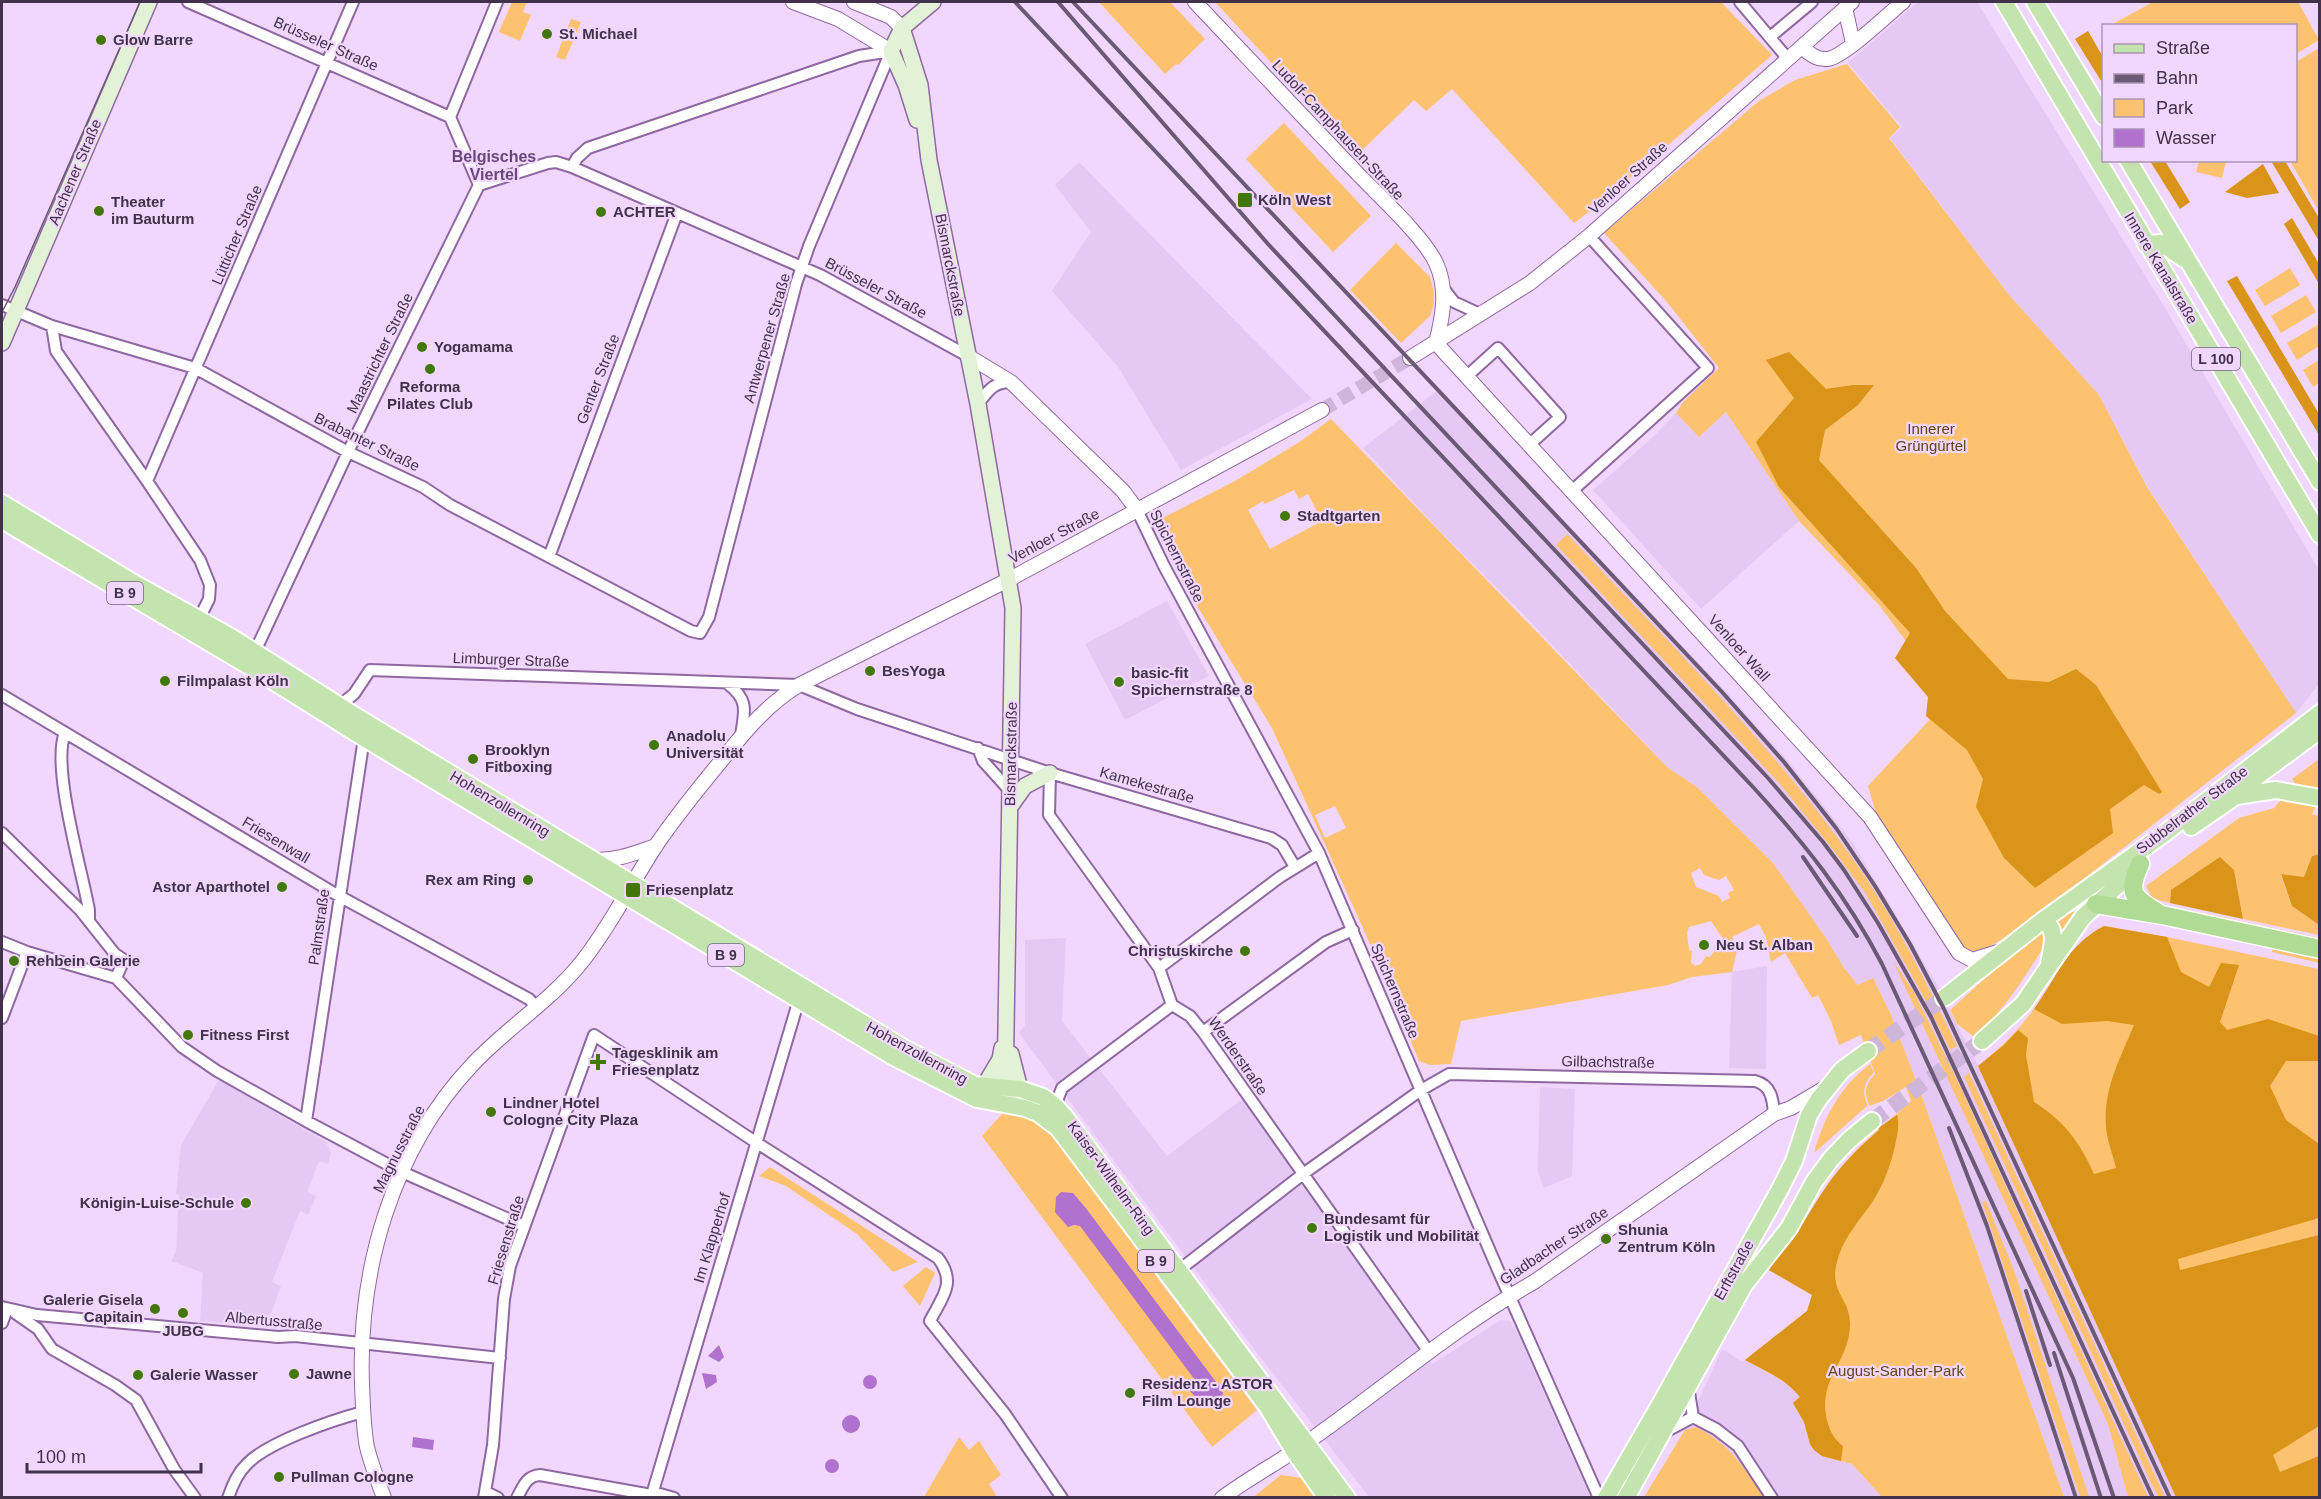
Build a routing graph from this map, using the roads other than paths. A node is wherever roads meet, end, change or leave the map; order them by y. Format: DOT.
graph roads {
  1 [pos="149,2"];
  2 [pos="188,2"];
  3 [pos="354,2"];
  4 [pos="497,2"];
  5 [pos="793,2"];
  6 [pos="854,2"];
  7 [pos="933,2"];
  8 [pos="1195,2"];
  9 [pos="1740,2"];
  10 [pos="1812,2"];
  11 [pos="1903,2"];
  12 [pos="2004,2"];
  13 [pos="2035,2"];
  14 [pos="1848,5"];
  15 [pos="902,28"];
  16 [pos="1770,37"];
  17 [pos="1853,43"];
  18 [pos="1802,47"];
  19 [pos="891,51"];
  20 [pos="1788,58"];
  21 [pos="327,63"];
  22 [pos="2102,115"];
  23 [pos="450,117"];
  24 [pos="929,160"];
  25 [pos="2129,162"];
  26 [pos="572,168"];
  27 [pos="480,185"];
  28 [pos="677,213"];
  29 [pos="1589,236"];
  30 [pos="2146,244"];
  31 [pos="2192,265"];
  32 [pos="803,268"];
  33 [pos="1444,290"];
  34 [pos="2,305"];
  35 [pos="16,312"];
  36 [pos="1480,314"];
  37 [pos="52,326"];
  38 [pos="2,343"];
  39 [pos="1436,343"];
  40 [pos="968,356"];
  41 [pos="1410,358"];
  42 [pos="195,369"];
  43 [pos="1466,377"];
  44 [pos="1011,382"];
  45 [pos="978,404"];
  46 [pos="1322,410"];
  47 [pos="1529,445"];
  48 [pos="348,452"];
  49 [pos="147,481"];
  50 [pos="2319,482"];
  51 [pos="1573,490"];
  52 [pos="2,503"];
  53 [pos="1137,510"];
  54 [pos="2,520"];
  55 [pos="2319,535"];
  56 [pos="549,557"];
  57 [pos="1010,579"];
  58 [pos="199,618"];
  59 [pos="691,631"];
  60 [pos="252,659"];
  61 [pos="728,684"];
  62 [pos="799,685"];
  63 [pos="2,695"];
  64 [pos="311,704"];
  65 [pos="340,706"];
  66 [pos="2319,713"];
  67 [pos="2319,730"];
  68 [pos="65,733"];
  69 [pos="741,736"];
  70 [pos="364,738"];
  71 [pos="978,748"];
  72 [pos="1011,759"];
  73 [pos="1050,773"];
  74 [pos="2236,796"];
  75 [pos="2319,798"];
  76 [pos="1010,799"];
  77 [pos="2,833"];
  78 [pos="656,846"];
  79 [pos="1318,853"];
  80 [pos="594,860"];
  81 [pos="2140,864"];
  82 [pos="1295,867"];
  83 [pos="629,890"];
  84 [pos="339,896"];
  85 [pos="2096,904"];
  86 [pos="2063,905"];
  87 [pos="2162,915"];
  88 [pos="89,921"];
  89 [pos="2042,921"];
  90 [pos="1353,930"];
  91 [pos="2,942"];
  92 [pos="2009,948"];
  93 [pos="2319,949"];
  94 [pos="27,952"];
  95 [pos="2049,967"];
  96 [pos="1159,968"];
  97 [pos="116,978"];
  98 [pos="801,993"];
  99 [pos="1944,998"];
  100 [pos="1172,1005"];
  101 [pos="537,1008"];
  102 [pos="2,1018"];
  103 [pos="1006,1030"];
  104 [pos="1203,1032"];
  105 [pos="1982,1041"];
  106 [pos="1868,1051"];
  107 [pos="984,1086"];
  108 [pos="1827,1087"];
  109 [pos="1013,1089"];
  110 [pos="1421,1089"];
  111 [pos="995,1104"];
  112 [pos="1012,1106"];
  113 [pos="1056,1106"];
  114 [pos="1774,1114"];
  115 [pos="306,1121"];
  116 [pos="1872,1121"];
  117 [pos="757,1143"];
  118 [pos="402,1172"];
  119 [pos="1303,1174"];
  120 [pos="524,1226"];
  121 [pos="1174,1274"];
  122 [pos="1510,1295"];
  123 [pos="4,1308"];
  124 [pos="46,1316"];
  125 [pos="2,1323"];
  126 [pos="43,1338"];
  127 [pos="362,1345"];
  128 [pos="1429,1352"];
  129 [pos="500,1358"];
  130 [pos="1688,1386"];
  131 [pos="363,1412"];
  132 [pos="1693,1417"];
  133 [pos="1663,1433"];
  134 [pos="1300,1447"];
  135 [pos="485,1495"];
  136 [pos="195,1497"];
  137 [pos="228,1497"];
  138 [pos="384,1497"];
  139 [pos="498,1497"];
  140 [pos="517,1497"];
  141 [pos="649,1497"];
  142 [pos="657,1497"];
  143 [pos="675,1497"];
  144 [pos="1062,1497"];
  145 [pos="1222,1497"];
  146 [pos="1327,1497"];
  147 [pos="1347,1497"];
  148 [pos="1599,1497"];
  149 [pos="1606,1497"];
  150 [pos="1626,1497"];
  151 [pos="1772,1497"];
  1 -- 35 [label="main road, Aachener Straße"];
  2 -- 21 [label="street, Brüsseler Straße"];
  3 -- 21 [label="street, Lütticher Straße"];
  4 -- 23 [label="street"];
  5 -- 19 [label="street"];
  6 -- 15 [label="street"];
  7 -- 15 [label="main road"];
  8 -- 33 [label="street, Ludolf-Camphausen-Straße"];
  9 -- 16 [label="street"];
  10 -- 16 [label="street"];
  11 -- 17 [label="street"];
  12 -- 30 [label="main road, Innere Kanalstraße / L 100"];
  13 -- 22 [label="main road"];
  14 -- 17 [label="street"];
  14 -- 18 [label="street, Venloer Straße"];
  15 -- 19 [label="main road"];
  15 -- 24 [label="main road, Bismarckstraße"];
  16 -- 20 [label="street"];
  17 -- 18 [label="street"];
  18 -- 20 [label="street, Venloer Straße"];
  19 -- 24 [label="main road, Bismarckstraße"];
  19 -- 26 [label="street"];
  19 -- 32 [label="street, Antwerpener Straße"];
  20 -- 29 [label="street, Venloer Straße"];
  21 -- 23 [label="street, Brüsseler Straße"];
  21 -- 42 [label="street, Lütticher Straße"];
  23 -- 27 [label="street"];
  24 -- 40 [label="main road, Bismarckstraße"];
  25 -- 31 [label="main road, Innere Kanalstraße / L 100"];
  26 -- 27 [label="street, Brüsseler Straße"];
  26 -- 28 [label="street, Brüsseler Straße"];
  27 -- 48 [label="street, Maastrichter Straße"];
  28 -- 32 [label="street, Brüsseler Straße"];
  28 -- 56 [label="street, Genter Straße"];
  29 -- 36 [label="street, Venloer Straße"];
  29 -- 51 [label="street"];
  30 -- 31 [label="main road"];
  30 -- 55 [label="main road, Innere Kanalstraße / L 100"];
  31 -- 50 [label="main road, Innere Kanalstraße / L 100"];
  32 -- 40 [label="street, Brüsseler Straße"];
  32 -- 59 [label="street, Antwerpener Straße"];
  33 -- 36 [label="street"];
  33 -- 39 [label="street, Ludolf-Camphausen-Straße"];
  34 -- 35 [label="street, Brabanter Straße"];
  35 -- 37 [label="street, Brabanter Straße"];
  35 -- 38 [label="main road, Aachener Straße"];
  36 -- 39 [label="street, Venloer Straße"];
  37 -- 42 [label="street, Brabanter Straße"];
  37 -- 49 [label="street"];
  39 -- 41 [label="street, Venloer Straße"];
  39 -- 43 [label="street, Venloer Wall"];
  40 -- 44 [label="street, Brüsseler Straße"];
  40 -- 45 [label="main road, Bismarckstraße"];
  42 -- 48 [label="street, Brabanter Straße"];
  42 -- 49 [label="street, Lütticher Straße"];
  43 -- 47 [label="street, Venloer Wall"];
  43 -- 47 [label="street"];
  44 -- 45 [label="street"];
  44 -- 53 [label="street, Brüsseler Straße"];
  45 -- 57 [label="main road, Bismarckstraße"];
  46 -- 53 [label="street, Venloer Straße"];
  47 -- 51 [label="street, Venloer Wall"];
  48 -- 56 [label="street, Brabanter Straße"];
  48 -- 60 [label="street, Maastrichter Straße"];
  49 -- 58 [label="street"];
  51 -- 92 [label="street, Venloer Wall"];
  52 -- 58 [label="main road, Hohenzollernring / B 9"];
  53 -- 57 [label="street, Venloer Straße"];
  53 -- 79 [label="street, Spichernstraße"];
  54 -- 60 [label="main road, Hohenzollernring / B 9"];
  56 -- 59 [label="street, Brabanter Straße"];
  57 -- 62 [label="street, Venloer Straße"];
  57 -- 72 [label="main road, Bismarckstraße"];
  58 -- 60 [label="main road, Hohenzollernring / B 9"];
  60 -- 64 [label="main road, Hohenzollernring / B 9"];
  60 -- 65 [label="main road, Hohenzollernring / B 9"];
  61 -- 62 [label="street, Limburger Straße"];
  61 -- 65 [label="street, Limburger Straße"];
  61 -- 69 [label="street"];
  62 -- 69 [label="street"];
  62 -- 71 [label="street, Kamekestraße"];
  63 -- 68 [label="street, Friesenwall"];
  64 -- 65 [label="street"];
  64 -- 70 [label="main road, Hohenzollernring / B 9"];
  65 -- 80 [label="main road, Hohenzollernring / B 9"];
  66 -- 86 [label="main road, Subbelrather Straße"];
  67 -- 74 [label="main road, Subbelrather Straße"];
  68 -- 84 [label="street, Friesenwall"];
  68 -- 88 [label="street"];
  69 -- 78 [label="street"];
  70 -- 83 [label="main road, Hohenzollernring / B 9"];
  70 -- 84 [label="street, Palmstraße"];
  71 -- 72 [label="street, Kamekestraße"];
  71 -- 76 [label="street"];
  72 -- 73 [label="street, Kamekestraße"];
  72 -- 76 [label="main road, Bismarckstraße"];
  73 -- 76 [label="main road"];
  73 -- 82 [label="street, Kamekestraße"];
  73 -- 96 [label="street"];
  74 -- 75 [label="main road"];
  74 -- 81 [label="main road, Subbelrather Straße"];
  76 -- 103 [label="main road, Bismarckstraße"];
  77 -- 88 [label="street"];
  78 -- 80 [label="street"];
  78 -- 83 [label="street"];
  79 -- 82 [label="street"];
  79 -- 90 [label="street, Spichernstraße"];
  80 -- 83 [label="main road, Hohenzollernring / B 9"];
  81 -- 85 [label="main road, Subbelrather Straße"];
  81 -- 87 [label="highway"];
  82 -- 96 [label="street"];
  83 -- 98 [label="main road, Hohenzollernring / B 9"];
  83 -- 101 [label="street, Magnusstraße"];
  84 -- 101 [label="street, Friesenwall"];
  84 -- 115 [label="street, Palmstraße"];
  85 -- 86 [label="main road"];
  85 -- 87 [label="highway"];
  85 -- 95 [label="main road"];
  86 -- 89 [label="main road"];
  87 -- 93 [label="highway"];
  88 -- 97 [label="street"];
  89 -- 92 [label="main road"];
  89 -- 95 [label="main road"];
  90 -- 104 [label="street"];
  90 -- 110 [label="street, Spichernstraße"];
  91 -- 94 [label="street"];
  92 -- 99 [label="main road"];
  94 -- 97 [label="street"];
  94 -- 102 [label="street"];
  95 -- 105 [label="main road"];
  96 -- 100 [label="street"];
  97 -- 115 [label="street"];
  98 -- 107 [label="main road, Hohenzollernring / B 9"];
  98 -- 111 [label="main road, Hohenzollernring / B 9"];
  98 -- 117 [label="street, Im Klapperhof"];
  100 -- 104 [label="street, Werderstraße"];
  100 -- 113 [label="street"];
  101 -- 118 [label="street, Magnusstraße"];
  103 -- 107 [label="main road"];
  103 -- 109 [label="main road"];
  104 -- 119 [label="street, Werderstraße"];
  106 -- 108 [label="main road, Erftstraße"];
  107 -- 109 [label="main road, Hohenzollernring / B 9"];
  108 -- 114 [label="street, Gladbacher Straße"];
  108 -- 149 [label="main road, Erftstraße"];
  109 -- 112 [label="main road"];
  109 -- 113 [label="main road, Kaiser-Wilhelm-Ring / B 9"];
  110 -- 114 [label="street, Gilbachstraße"];
  110 -- 119 [label="street, Gilbachstraße"];
  110 -- 122 [label="street, Spichernstraße"];
  111 -- 112 [label="main road, Kaiser-Wilhelm-Ring / B 9"];
  112 -- 121 [label="main road, Kaiser-Wilhelm-Ring / B 9"];
  113 -- 121 [label="main road, Kaiser-Wilhelm-Ring / B 9"];
  114 -- 122 [label="street, Gladbacher Straße"];
  115 -- 118 [label="street"];
  116 -- 130 [label="main road, Erftstraße"];
  117 -- 120 [label="street, Friesenstraße"];
  117 -- 141 [label="street, Im Klapperhof"];
  117 -- 144 [label="street"];
  118 -- 120 [label="street"];
  118 -- 127 [label="street, Magnusstraße"];
  119 -- 121 [label="street, Gilbachstraße"];
  119 -- 128 [label="street, Werderstraße"];
  120 -- 129 [label="street, Friesenstraße"];
  121 -- 134 [label="main road, Kaiser-Wilhelm-Ring / B 9"];
  122 -- 128 [label="street, Gladbacher Straße"];
  122 -- 148 [label="street, Spichernstraße"];
  123 -- 124 [label="street, Albertusstraße"];
  123 -- 125 [label="street"];
  123 -- 126 [label="street"];
  124 -- 126 [label="street"];
  124 -- 127 [label="street, Albertusstraße"];
  126 -- 136 [label="street"];
  127 -- 129 [label="street, Albertusstraße"];
  127 -- 131 [label="street, Magnusstraße"];
  128 -- 134 [label="street, Gladbacher Straße"];
  129 -- 135 [label="street, Friesenstraße"];
  130 -- 132 [label="street"];
  130 -- 133 [label="main road, Erftstraße"];
  131 -- 137 [label="street"];
  131 -- 138 [label="street, Magnusstraße"];
  132 -- 133 [label="street"];
  132 -- 151 [label="street"];
  133 -- 150 [label="main road, Erftstraße"];
  134 -- 145 [label="street, Gladbacher Straße"];
  134 -- 146 [label="main road, Kaiser-Wilhelm-Ring / B 9"];
  134 -- 147 [label="main road, Kaiser-Wilhelm-Ring / B 9"];
  135 -- 139 [label="street"];
  140 -- 141 [label="street"];
  142 -- 143 [label="street"];
}
